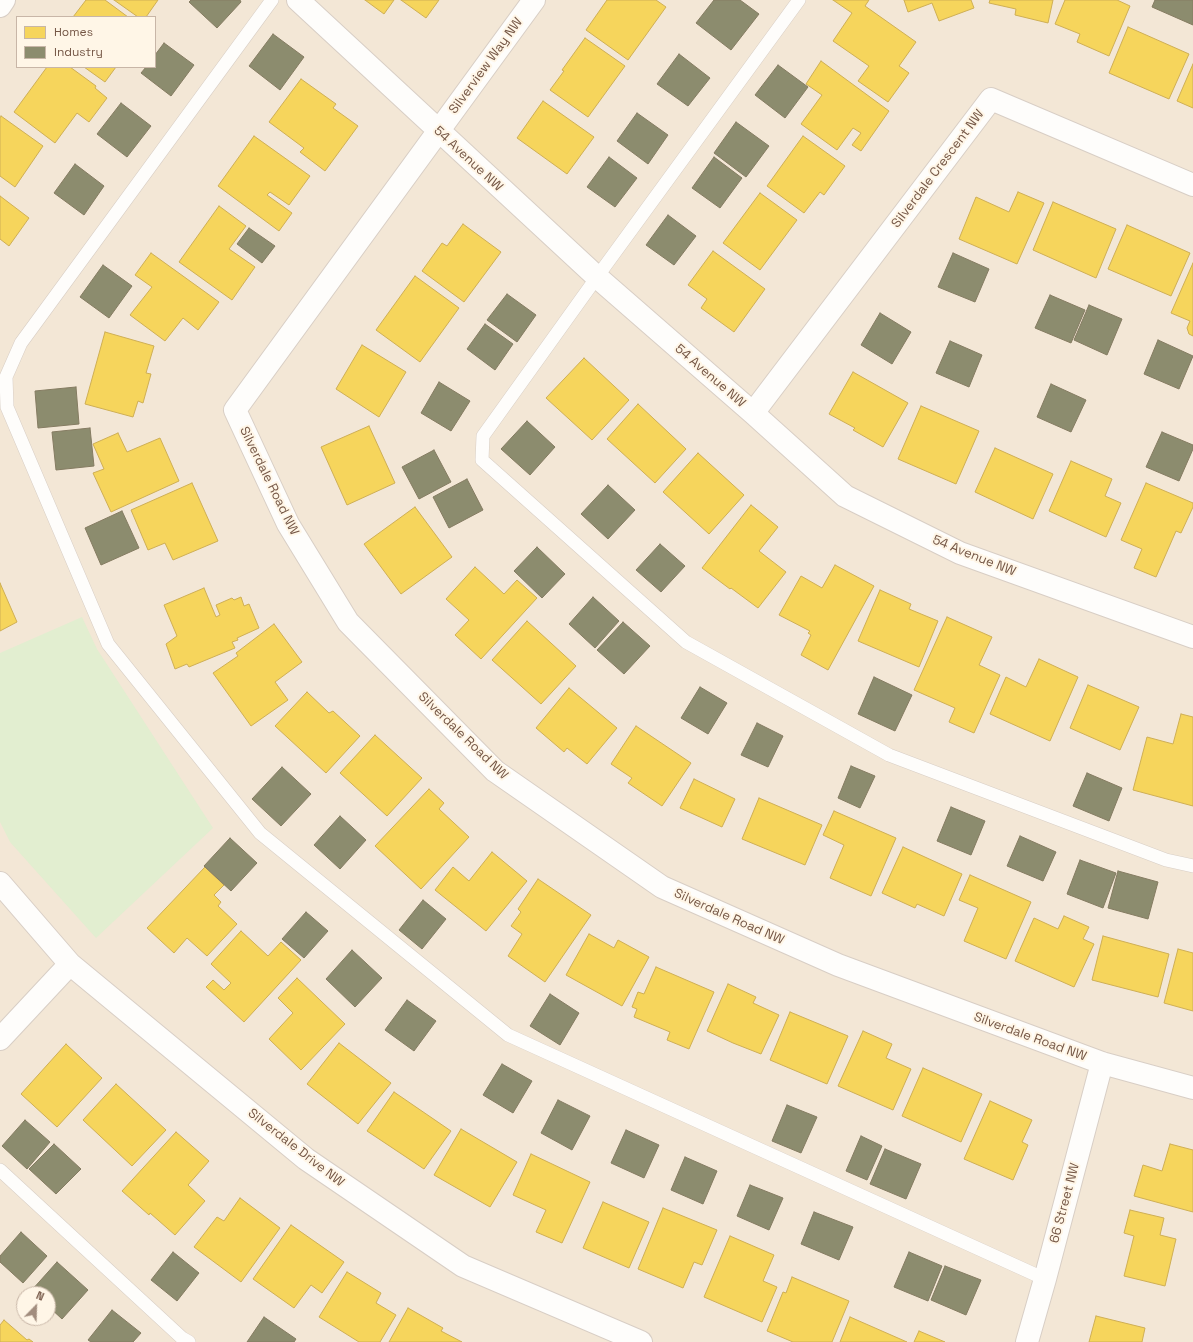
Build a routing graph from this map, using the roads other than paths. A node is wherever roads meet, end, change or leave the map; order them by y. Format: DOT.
graph roads {
  1 [pos="4,0"];
  2 [pos="272,0"];
  3 [pos="298,0"];
  4 [pos="534,0"];
  5 [pos="799,0"];
  6 [pos="0,6"];
  7 [pos="439,132"];
  8 [pos="1193,185"];
  9 [pos="597,277"];
  10 [pos="753,413"];
  11 [pos="1193,637"];
  12 [pos="1193,866"];
  13 [pos="0,883"];
  14 [pos="70,964"];
  15 [pos="0,1039"];
  16 [pos="1102,1064"];
  17 [pos="1193,1088"];
  18 [pos="0,1170"];
  19 [pos="1045,1279"];
  20 [pos="189,1342"];
  21 [pos="641,1342"];
  22 [pos="1027,1342"];
  1 -- 6 [label="street"];
  2 -- 19 [label="lane"];
  3 -- 7 [label="street, 54 Avenue NW"];
  4 -- 7 [label="street, Silverview Way NW"];
  5 -- 9 [label="lane"];
  7 -- 9 [label="street, 54 Avenue NW"];
  7 -- 16 [label="street, Silverdale Road NW"];
  8 -- 10 [label="street, Silverdale Crescent NW"];
  9 -- 10 [label="street, 54 Avenue NW"];
  9 -- 12 [label="lane"];
  10 -- 11 [label="street, 54 Avenue NW"];
  13 -- 14 [label="street, Silverdale Drive NW"];
  14 -- 15 [label="street"];
  14 -- 21 [label="street, Silverdale Drive NW"];
  16 -- 17 [label="street, Silverdale Road NW"];
  16 -- 19 [label="street, 66 Street NW"];
  18 -- 20 [label="lane"];
  19 -- 22 [label="street, 66 Street NW"];
}
